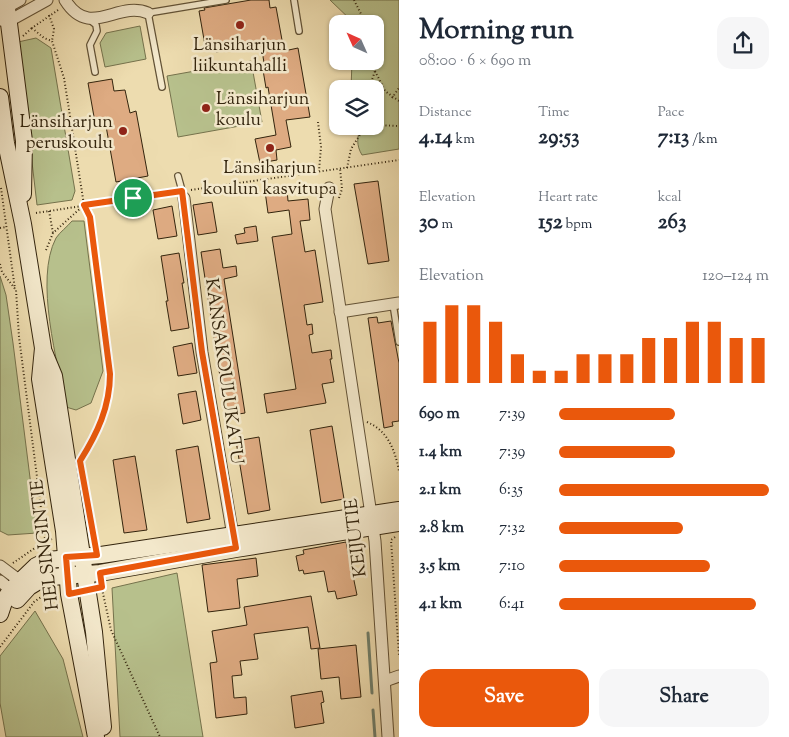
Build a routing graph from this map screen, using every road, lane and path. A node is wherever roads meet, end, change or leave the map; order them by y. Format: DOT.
graph roads {
  1 [pos="47,0"];
  2 [pos="226,0"];
  3 [pos="294,0"];
  4 [pos="354,0"];
  5 [pos="360,0"];
  6 [pos="66,2"];
  7 [pos="356,4"];
  8 [pos="7,10"];
  9 [pos="148,13"];
  10 [pos="362,15"];
  11 [pos="49,16"];
  12 [pos="89,19"];
  13 [pos="299,31"];
  14 [pos="52,41"];
  15 [pos="375,71"];
  16 [pos="95,72"];
  17 [pos="372,80"];
  18 [pos="162,87"];
  19 [pos="399,88"];
  20 [pos="0,97"];
  21 [pos="392,98"];
  22 [pos="399,101"];
  23 [pos="318,122"];
  24 [pos="384,125"];
  25 [pos="399,126"];
  26 [pos="361,135"];
  27 [pos="399,160"];
  28 [pos="347,168"];
  29 [pos="319,171"];
  30 [pos="178,176"];
  31 [pos="0,183"];
  32 [pos="329,188"];
  33 [pos="183,195"];
  34 [pos="84,205"];
  35 [pos="48,211"];
  36 [pos="36,213"];
  37 [pos="23,224"];
  38 [pos="6,227"];
  39 [pos="0,228"];
  40 [pos="53,233"];
  41 [pos="46,250"];
  42 [pos="0,264"];
  43 [pos="16,290"];
  44 [pos="396,303"];
  45 [pos="340,312"];
  46 [pos="399,342"];
  47 [pos="42,348"];
  48 [pos="367,422"];
  49 [pos="80,461"];
  50 [pos="399,471"];
  51 [pos="399,510"];
  52 [pos="90,512"];
  53 [pos="372,521"];
  54 [pos="399,523"];
  55 [pos="399,535"];
  56 [pos="45,541"];
  57 [pos="234,542"];
  58 [pos="90,556"];
  59 [pos="66,557"];
  60 [pos="48,560"];
  61 [pos="3,568"];
  62 [pos="60,576"];
  63 [pos="87,582"];
  64 [pos="14,586"];
  65 [pos="62,595"];
  66 [pos="0,614"];
  67 [pos="399,621"];
  68 [pos="397,625"];
  69 [pos="0,647"];
  70 [pos="399,655"];
  71 [pos="399,676"];
  72 [pos="385,681"];
  73 [pos="96,737"];
  74 [pos="103,737"];
  75 [pos="160,737"];
  76 [pos="388,737"];
  1 -- 8 [label="street"];
  2 -- 9 [label="lane"];
  3 -- 13 [label="lane"];
  4 -- 7 [label="path"];
  5 -- 7 [label="path"];
  6 -- 11 [label="path"];
  6 -- 12 [label="street"];
  7 -- 10 [label="path"];
  8 -- 37 [label="main road, HELSINGINTIE"];
  9 -- 12 [label="street"];
  9 -- 18 [label="lane"];
  11 -- 14 [label="path"];
  11 -- 14 [label="path"];
  12 -- 16 [label="lane"];
  14 -- 34 [label="path"];
  15 -- 17 [label="path"];
  15 -- 21 [label="path"];
  19 -- 21 [label="path"];
  20 -- 37 [label="main road, HELSINGINTIE"];
  21 -- 22 [label="path"];
  23 -- 29 [label="path"];
  24 -- 25 [label="path"];
  26 -- 28 [label="path"];
  27 -- 28 [label="path"];
  28 -- 29 [label="path"];
  29 -- 33 [label="path"];
  30 -- 33 [label="lane"];
  31 -- 38 [label="path"];
  32 -- 45 [label="street, KEIJUTIE"];
  33 -- 34 [label="path"];
  33 -- 57 [label="street, KANSAKOULUKATU"];
  34 -- 35 [label="path"];
  34 -- 40 [label="path"];
  34 -- 49 [label="path"];
  35 -- 36 [label="path"];
  35 -- 40 [label="path"];
  37 -- 47 [label="main road, HELSINGINTIE"];
  38 -- 39 [label="path"];
  38 -- 43 [label="path"];
  40 -- 41 [label="path"];
  42 -- 43 [label="path"];
  43 -- 56 [label="path"];
  44 -- 45 [label="street"];
  44 -- 46 [label="lane"];
  45 -- 53 [label="street, KEIJUTIE"];
  47 -- 58 [label="main road, HELSINGINTIE"];
  47 -- 59 [label="main road, HELSINGINTIE"];
  48 -- 50 [label="path"];
  51 -- 53 [label="main road"];
  52 -- 58 [label="path"];
  53 -- 54 [label="main road"];
  53 -- 57 [label="main road"];
  53 -- 72 [label="street, KEIJUTIE"];
  55 -- 68 [label="path"];
  56 -- 60 [label="path"];
  56 -- 61 [label="path"];
  57 -- 58 [label="main road"];
  57 -- 63 [label="main road"];
  58 -- 59 [label="main road"];
  58 -- 63 [label="main road, HELSINGINTIE"];
  59 -- 60 [label="main road"];
  59 -- 62 [label="main road, HELSINGINTIE"];
  60 -- 64 [label="main road"];
  61 -- 64 [label="street"];
  62 -- 63 [label="main road"];
  62 -- 64 [label="main road"];
  62 -- 65 [label="main road, HELSINGINTIE"];
  62 -- 65 [label="path"];
  63 -- 74 [label="main road, HELSINGINTIE"];
  63 -- 75 [label="path"];
  64 -- 66 [label="main road"];
  65 -- 69 [label="path"];
  65 -- 73 [label="main road, HELSINGINTIE"];
  67 -- 68 [label="path"];
  68 -- 70 [label="path"];
  71 -- 72 [label="street"];
  72 -- 76 [label="street, KEIJUTIE"];
}
